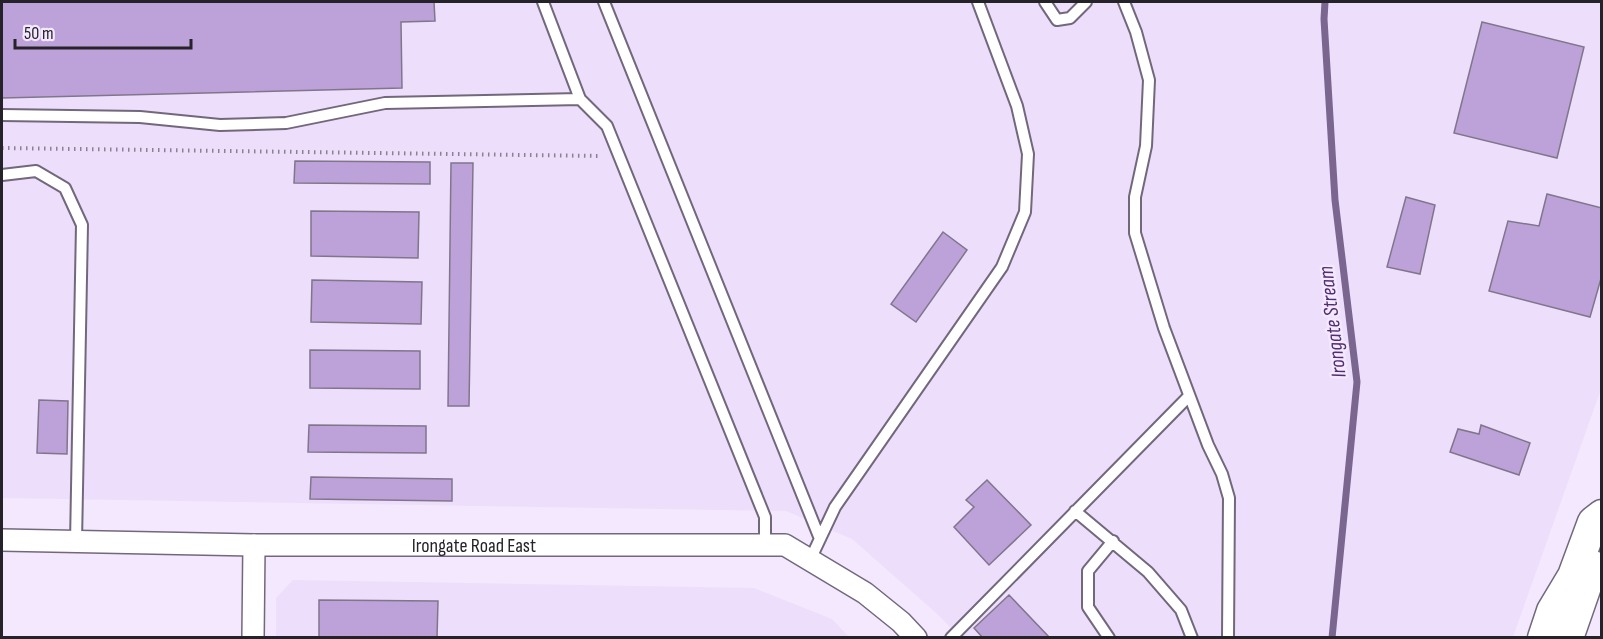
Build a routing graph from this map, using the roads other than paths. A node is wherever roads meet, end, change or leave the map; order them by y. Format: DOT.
graph roads {
  1 [pos="543,2"];
  2 [pos="604,2"];
  3 [pos="978,2"];
  4 [pos="1045,2"];
  5 [pos="1086,2"];
  6 [pos="1124,2"];
  7 [pos="580,99"];
  8 [pos="2,116"];
  9 [pos="2,175"];
  10 [pos="1190,396"];
  11 [pos="1075,511"];
  12 [pos="1602,515"];
  13 [pos="1602,534"];
  14 [pos="820,538"];
  15 [pos="2,540"];
  16 [pos="1113,541"];
  17 [pos="76,542"];
  18 [pos="254,545"];
  19 [pos="765,545"];
  20 [pos="810,560"];
  21 [pos="253,638"];
  22 [pos="916,638"];
  23 [pos="951,638"];
  24 [pos="1109,638"];
  25 [pos="1192,638"];
  26 [pos="1228,638"];
  27 [pos="1543,638"];
  28 [pos="1569,638"];
  1 -- 7 [label="lane"];
  2 -- 14 [label="lane"];
  3 -- 14 [label="lane"];
  4 -- 5 [label="lane"];
  6 -- 10 [label="lane"];
  7 -- 8 [label="lane"];
  7 -- 19 [label="lane"];
  9 -- 17 [label="lane"];
  10 -- 11 [label="lane"];
  10 -- 26 [label="lane"];
  11 -- 16 [label="lane"];
  11 -- 23 [label="lane"];
  12 -- 27 [label="main road"];
  13 -- 28 [label="main road"];
  14 -- 20 [label="lane"];
  15 -- 17 [label="street, Irongate Road East"];
  16 -- 24 [label="lane"];
  16 -- 25 [label="lane"];
  17 -- 18 [label="street, Irongate Road East"];
  18 -- 19 [label="street, Irongate Road East"];
  18 -- 21 [label="street"];
  19 -- 20 [label="street, Irongate Road East"];
  20 -- 22 [label="street, Irongate Road East"];
}
